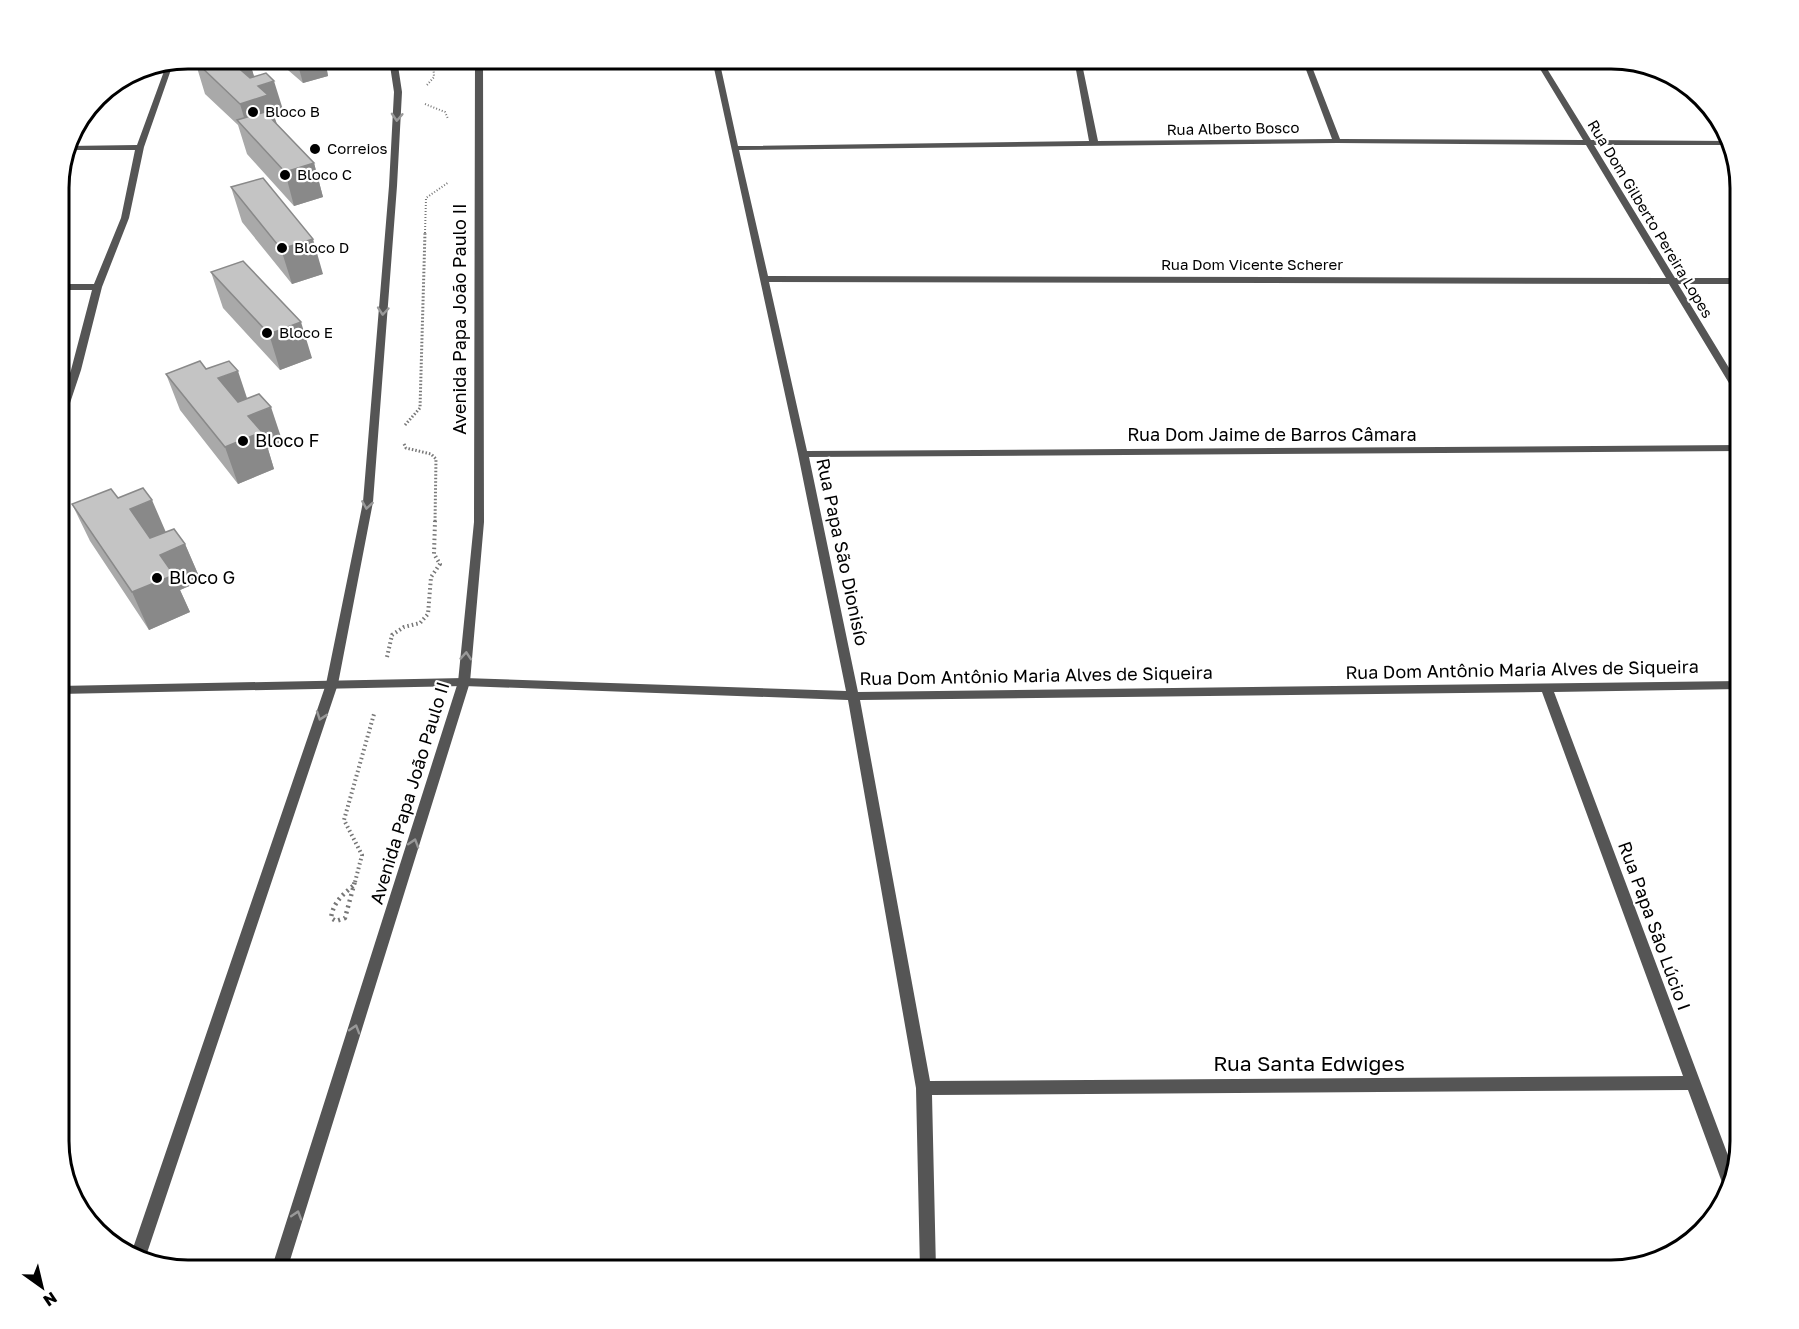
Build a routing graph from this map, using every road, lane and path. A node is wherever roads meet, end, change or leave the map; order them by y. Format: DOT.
graph roads {
  1 [pos="395,69"];
  2 [pos="434,69"];
  3 [pos="479,69"];
  4 [pos="718,69"];
  5 [pos="1079,69"];
  6 [pos="1309,69"];
  7 [pos="1545,69"];
  8 [pos="168,71"];
  9 [pos="422,89"];
  10 [pos="423,101"];
  11 [pos="448,123"];
  12 [pos="1337,141"];
  13 [pos="1589,143"];
  14 [pos="1721,143"];
  15 [pos="1094,144"];
  16 [pos="140,147"];
  17 [pos="76,148"];
  18 [pos="737,148"];
  19 [pos="452,177"];
  20 [pos="764,279"];
  21 [pos="1730,281"];
  22 [pos="1673,282"];
  23 [pos="69,287"];
  24 [pos="97,287"];
  25 [pos="1730,376"];
  26 [pos="69,391"];
  27 [pos="404,433"];
  28 [pos="402,442"];
  29 [pos="1730,448"];
  30 [pos="803,454"];
  31 [pos="464,682"];
  32 [pos="382,683"];
  33 [pos="332,684"];
  34 [pos="1730,685"];
  35 [pos="1546,688"];
  36 [pos="69,690"];
  37 [pos="853,696"];
  38 [pos="353,886"];
  39 [pos="1694,1083"];
  40 [pos="924,1088"];
  41 [pos="1726,1171"];
  42 [pos="140,1250"];
  43 [pos="282,1260"];
  44 [pos="928,1260"];
  1 -- 33 [label="street, one-way"];
  2 -- 9 [label="path"];
  31 -- 3 [label="street, Avenida Papa João Paulo II, one-way"];
  4 -- 18 [label="street, Rua Papa São Dionisío"];
  5 -- 15 [label="street"];
  6 -- 12 [label="street"];
  7 -- 13 [label="street, Rua Dom Gilberto Pereira Lopes"];
  8 -- 16 [label="street"];
  10 -- 11 [label="path"];
  12 -- 13 [label="street, Rua Alberto Bosco"];
  12 -- 15 [label="street, Rua Alberto Bosco"];
  13 -- 14 [label="street, Rua Alberto Bosco"];
  13 -- 22 [label="street, Rua Dom Gilberto Pereira Lopes"];
  15 -- 18 [label="street, Rua Alberto Bosco"];
  16 -- 17 [label="street"];
  16 -- 24 [label="street"];
  18 -- 20 [label="street, Rua Papa São Dionisío"];
  19 -- 27 [label="path, Avenida Papa João Paulo II"];
  20 -- 22 [label="street, Rua Dom Vicente Scherer"];
  20 -- 30 [label="street, Rua Papa São Dionisío"];
  21 -- 22 [label="street, Rua Dom Vicente Scherer"];
  22 -- 25 [label="street, Rua Dom Gilberto Pereira Lopes"];
  23 -- 24 [label="street"];
  24 -- 26 [label="street"];
  28 -- 32 [label="path, Avenida Papa João Paulo II"];
  29 -- 30 [label="street, Rua Dom Jaime de Barros Câmara"];
  30 -- 37 [label="street, Rua Papa São Dionisío"];
  31 -- 32 [label="street, Rua Dom Antônio Maria Alves de Siqueira"];
  31 -- 37 [label="street, Rua Dom Antônio Maria Alves de Siqueira"];
  43 -- 31 [label="street, Avenida Papa João Paulo II, one-way"];
  32 -- 33 [label="street, Rua Dom Antônio Maria Alves de Siqueira"];
  32 -- 38 [label="path, Avenida Papa João Paulo II"];
  33 -- 36 [label="street, Rua Dom Antônio Maria Alves de Siqueira"];
  33 -- 42 [label="street, one-way"];
  34 -- 35 [label="street, Rua Dom Antônio Maria Alves de Siqueira"];
  35 -- 37 [label="street, Rua Dom Antônio Maria Alves de Siqueira"];
  35 -- 39 [label="street, Rua Papa São Lúcio I"];
  37 -- 40 [label="street, Rua Papa São Dionisío"];
  38 -- 38 [label="path, Avenida Papa João Paulo II"];
  39 -- 40 [label="street, Rua Santa Edwiges"];
  39 -- 41 [label="street, Rua Papa São Lúcio I"];
  40 -- 44 [label="street, Rua Papa São Dionisío"];
}
